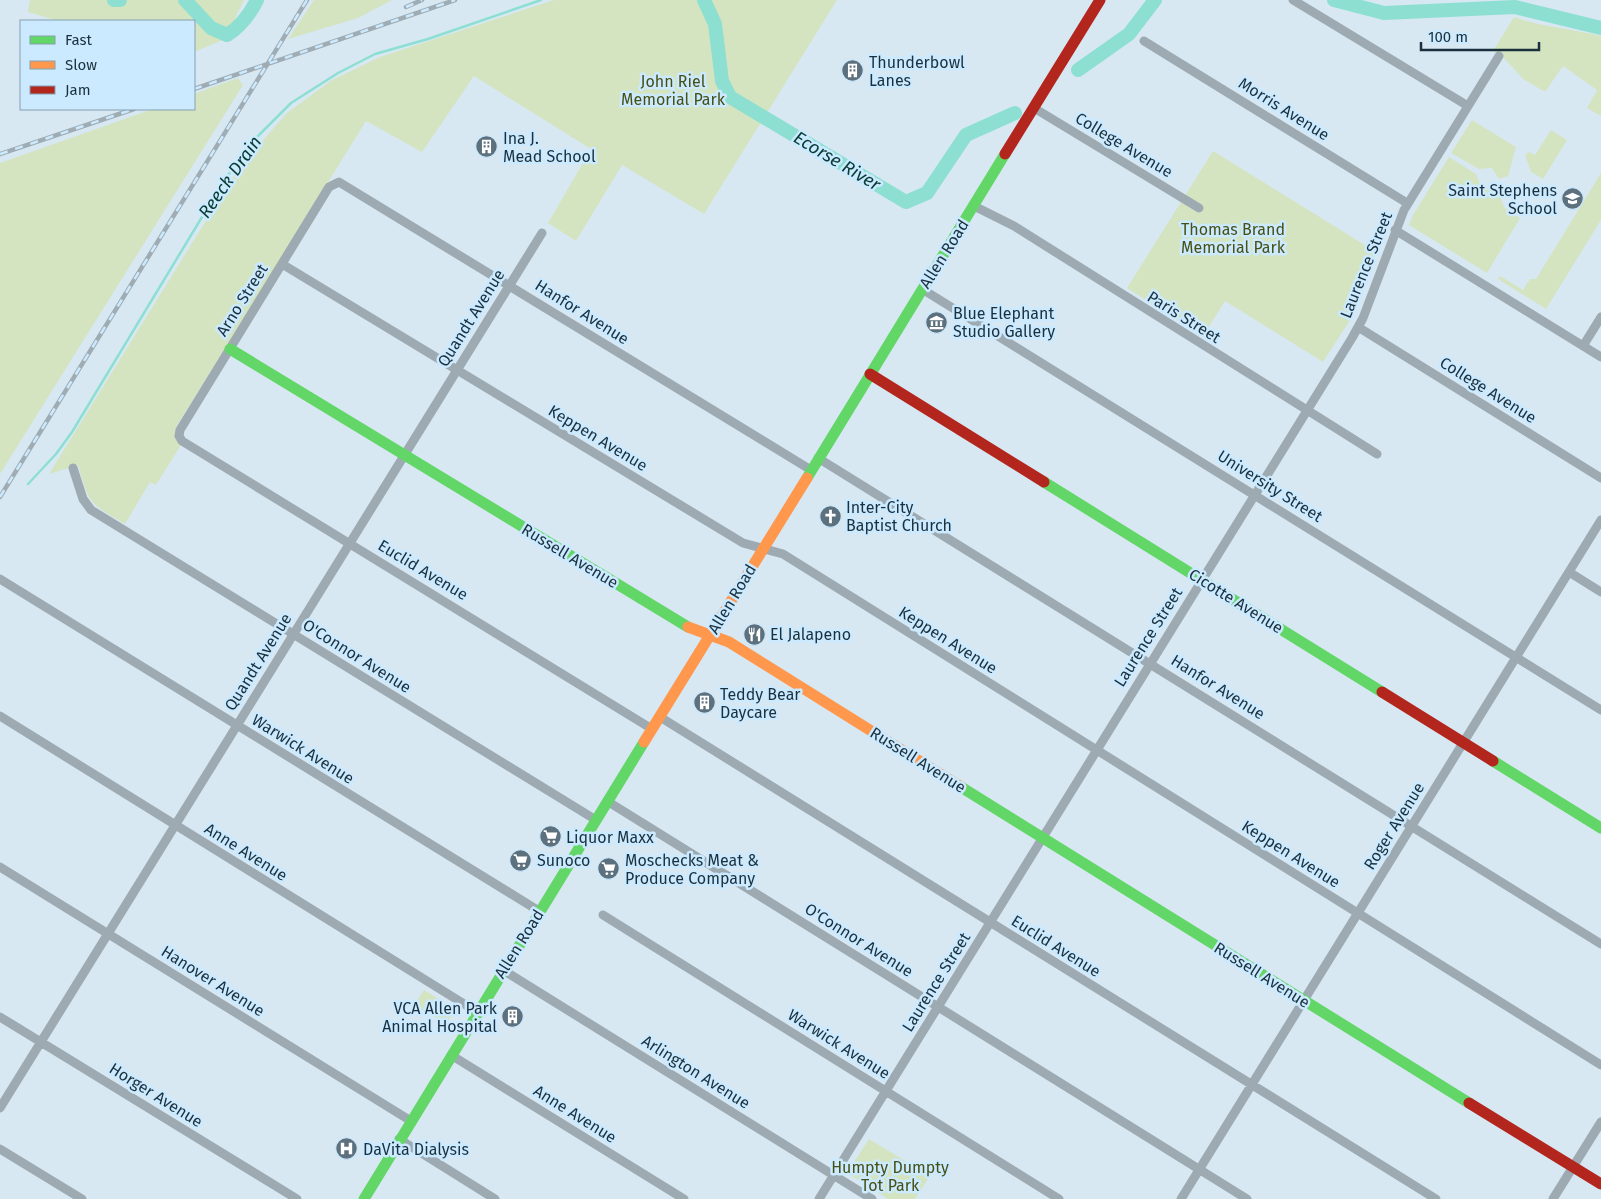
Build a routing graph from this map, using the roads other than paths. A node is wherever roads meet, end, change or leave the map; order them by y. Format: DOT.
graph roads {
  1 [pos="1100,0"];
  2 [pos="1293,0"];
  3 [pos="1144,41"];
  4 [pos="1499,56"];
  5 [pos="1468,106"];
  6 [pos="1034,108"];
  7 [pos="336,182"];
  8 [pos="1408,203"];
  9 [pos="974,206"];
  10 [pos="1199,208"];
  11 [pos="1395,230"];
  12 [pos="542,232"];
  13 [pos="282,264"];
  14 [pos="510,284"];
  15 [pos="922,289"];
  16 [pos="1601,317"];
  17 [pos="1358,327"];
  18 [pos="1583,346"];
  19 [pos="230,348"];
  20 [pos="1601,357"];
  21 [pos="456,370"];
  22 [pos="870,374"];
  23 [pos="1306,411"];
  24 [pos="179,436"];
  25 [pos="1377,454"];
  26 [pos="403,455"];
  27 [pos="818,458"];
  28 [pos="73,468"];
  29 [pos="811,470"];
  30 [pos="1601,478"];
  31 [pos="1255,494"];
  32 [pos="1601,520"];
  33 [pos="350,542"];
  34 [pos="763,549"];
  35 [pos="1569,572"];
  36 [pos="0,579"];
  37 [pos="1202,580"];
  38 [pos="1601,592"];
  39 [pos="293,634"];
  40 [pos="710,635"];
  41 [pos="1517,656"];
  42 [pos="1149,664"];
  43 [pos="1601,710"];
  44 [pos="0,716"];
  45 [pos="660,717"];
  46 [pos="236,725"];
  47 [pos="652,729"];
  48 [pos="1464,743"];
  49 [pos="1096,751"];
  50 [pos="607,802"];
  51 [pos="596,820"];
  52 [pos="174,825"];
  53 [pos="1412,826"];
  54 [pos="1601,828"];
  55 [pos="1042,838"];
  56 [pos="0,867"];
  57 [pos="539,911"];
  58 [pos="1358,913"];
  59 [pos="603,914"];
  60 [pos="990,923"];
  61 [pos="107,933"];
  62 [pos="1601,944"];
  63 [pos="503,970"];
  64 [pos="1304,1001"];
  65 [pos="938,1007"];
  66 [pos="477,1012"];
  67 [pos="0,1017"];
  68 [pos="41,1042"];
  69 [pos="451,1055"];
  70 [pos="1601,1065"];
  71 [pos="1251,1085"];
  72 [pos="886,1091"];
  73 [pos="0,1108"];
  74 [pos="410,1121"];
  75 [pos="1601,1122"];
  76 [pos="399,1139"];
  77 [pos="0,1149"];
  78 [pos="1574,1166"];
  79 [pos="1199,1170"];
  80 [pos="834,1175"];
  81 [pos="1601,1184"];
  82 [pos="82,1199"];
  83 [pos="297,1199"];
  84 [pos="364,1199"];
  85 [pos="495,1199"];
  86 [pos="684,1199"];
  87 [pos="819,1199"];
  88 [pos="872,1199"];
  89 [pos="1059,1199"];
  90 [pos="1181,1199"];
  91 [pos="1247,1199"];
  92 [pos="1436,1199"];
  93 [pos="1554,1199"];
  1 -- 6 [label="street, Allen Road"];
  2 -- 5 [label="street"];
  3 -- 8 [label="street, Morris Avenue"];
  4 -- 5 [label="street, Laurence Street"];
  5 -- 8 [label="street, Laurence Street"];
  6 -- 9 [label="street, Allen Road"];
  6 -- 10 [label="street, College Avenue"];
  7 -- 13 [label="street, Arno Street"];
  7 -- 14 [label="street, Hanfor Avenue"];
  8 -- 11 [label="street, Laurence Street"];
  9 -- 15 [label="street, Allen Road"];
  9 -- 23 [label="street, Paris Street"];
  11 -- 17 [label="street, Laurence Street"];
  11 -- 18 [label="street"];
  12 -- 14 [label="street, Quandt Avenue"];
  13 -- 19 [label="street, Arno Street"];
  13 -- 21 [label="street, Keppen Avenue"];
  14 -- 21 [label="street, Quandt Avenue"];
  14 -- 29 [label="street, Hanfor Avenue"];
  15 -- 22 [label="street, Allen Road"];
  15 -- 31 [label="street, University Street"];
  16 -- 18 [label="street"];
  17 -- 23 [label="street, Laurence Street"];
  17 -- 30 [label="street, College Avenue"];
  18 -- 20 [label="street"];
  19 -- 24 [label="street, Arno Street"];
  19 -- 26 [label="street, Russell Avenue"];
  21 -- 26 [label="street, Quandt Avenue"];
  21 -- 34 [label="street, Keppen Avenue"];
  22 -- 27 [label="street, Allen Road"];
  22 -- 37 [label="street, Cicotte Avenue"];
  23 -- 25 [label="street, Paris Street"];
  23 -- 31 [label="street, Laurence Street"];
  24 -- 33 [label="street, Euclid Avenue"];
  26 -- 33 [label="street, Quandt Avenue"];
  26 -- 40 [label="street, Russell Avenue"];
  27 -- 29 [label="street, Allen Road"];
  27 -- 42 [label="street, Hanfor Avenue"];
  28 -- 39 [label="street, O'Connor Avenue"];
  29 -- 34 [label="street, Allen Road"];
  31 -- 37 [label="street, Laurence Street"];
  31 -- 41 [label="street, University Street"];
  32 -- 35 [label="street, Roger Avenue"];
  33 -- 39 [label="street, Quandt Avenue"];
  33 -- 47 [label="street, Euclid Avenue"];
  34 -- 40 [label="street, Allen Road"];
  34 -- 49 [label="street, Keppen Avenue"];
  35 -- 38 [label="street"];
  35 -- 41 [label="street, Roger Avenue"];
  36 -- 46 [label="street, Warwick Avenue"];
  37 -- 42 [label="street, Laurence Street"];
  37 -- 48 [label="street, Cicotte Avenue"];
  39 -- 46 [label="street, Quandt Avenue"];
  39 -- 51 [label="street, O'Connor Avenue"];
  40 -- 45 [label="street, Allen Road"];
  40 -- 55 [label="street, Russell Avenue"];
  41 -- 43 [label="street, University Street"];
  41 -- 48 [label="street, Roger Avenue"];
  42 -- 49 [label="street, Laurence Street"];
  42 -- 53 [label="street, Hanfor Avenue"];
  44 -- 52 [label="street, Anne Avenue"];
  45 -- 47 [label="street, Allen Road"];
  45 -- 60 [label="street, Euclid Avenue"];
  46 -- 52 [label="street, Quandt Avenue"];
  46 -- 57 [label="street, Warwick Avenue"];
  47 -- 50 [label="street, Allen Road"];
  48 -- 53 [label="street, Roger Avenue"];
  48 -- 54 [label="street, Cicotte Avenue"];
  49 -- 55 [label="street, Laurence Street"];
  49 -- 58 [label="street, Keppen Avenue"];
  50 -- 51 [label="street, Allen Road"];
  50 -- 65 [label="street, O'Connor Avenue"];
  51 -- 57 [label="street, Allen Road"];
  52 -- 61 [label="street, Quandt Avenue"];
  52 -- 66 [label="street, Anne Avenue"];
  53 -- 58 [label="street, Roger Avenue"];
  53 -- 62 [label="street, Hanfor Avenue"];
  55 -- 60 [label="street, Laurence Street"];
  55 -- 64 [label="street, Russell Avenue"];
  56 -- 61 [label="street, Hanover Avenue"];
  57 -- 63 [label="street, Allen Road"];
  58 -- 64 [label="street, Roger Avenue"];
  58 -- 70 [label="street, Keppen Avenue"];
  59 -- 72 [label="street, Warwick Avenue"];
  60 -- 65 [label="street, Laurence Street"];
  60 -- 71 [label="street, Euclid Avenue"];
  61 -- 68 [label="street, Quandt Avenue"];
  61 -- 74 [label="street, Hanover Avenue"];
  63 -- 66 [label="street, Allen Road"];
  63 -- 80 [label="street, Arlington Avenue"];
  64 -- 71 [label="street, Roger Avenue"];
  64 -- 78 [label="street, Russell Avenue"];
  65 -- 72 [label="street, Laurence Street"];
  65 -- 79 [label="street, O'Connor Avenue"];
  66 -- 69 [label="street, Allen Road"];
  67 -- 68 [label="street, Horger Avenue"];
  68 -- 73 [label="street, Quandt Avenue"];
  68 -- 83 [label="street, Horger Avenue"];
  69 -- 74 [label="street, Allen Road"];
  69 -- 86 [label="street, Anne Avenue"];
  71 -- 79 [label="street, Roger Avenue"];
  71 -- 92 [label="street, Euclid Avenue"];
  72 -- 80 [label="street, Laurence Street"];
  72 -- 89 [label="street, Warwick Avenue"];
  74 -- 76 [label="street, Allen Road"];
  75 -- 78 [label="street"];
  76 -- 84 [label="street, Allen Road"];
  76 -- 85 [label="street"];
  77 -- 82 [label="street"];
  78 -- 81 [label="street, Russell Avenue"];
  78 -- 93 [label="street"];
  79 -- 90 [label="street, Roger Avenue"];
  79 -- 91 [label="street, O'Connor Avenue"];
  80 -- 87 [label="street, Laurence Street"];
  80 -- 88 [label="street, Arlington Avenue"];
}
